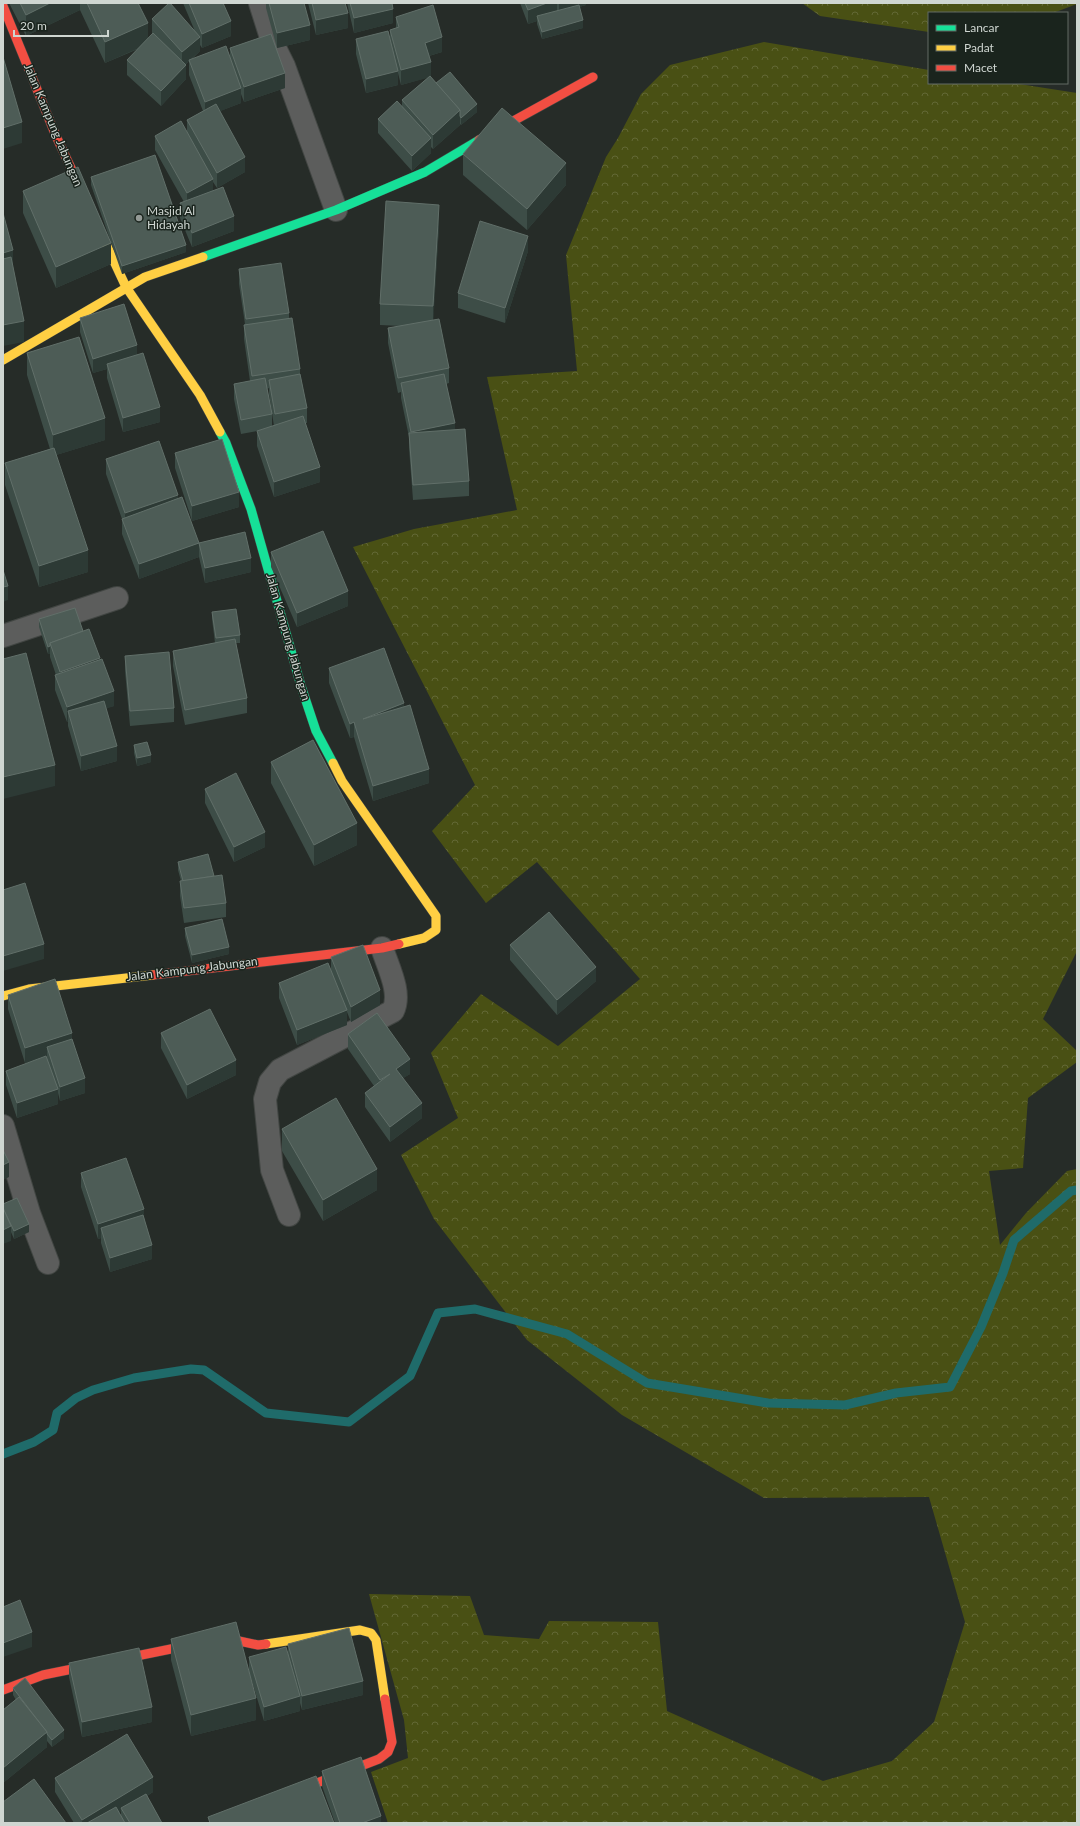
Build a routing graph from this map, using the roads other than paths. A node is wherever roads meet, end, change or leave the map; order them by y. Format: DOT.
graph roads {
  1 [pos="260,3"];
  2 [pos="3,6"];
  3 [pos="593,77"];
  4 [pos="336,210"];
  5 [pos="126,287"];
  6 [pos="3,360"];
  7 [pos="117,598"];
  8 [pos="3,636"];
  9 [pos="382,948"];
  10 [pos="3,996"];
  11 [pos="3,1126"];
  12 [pos="289,1215"];
  13 [pos="48,1263"];
  14 [pos="3,1690"];
  15 [pos="285,1795"];
  1 -- 4 [label="street"];
  2 -- 5 [label="street, Jalan Kampung Jabungan"];
  3 -- 4 [label="street"];
  4 -- 5 [label="street"];
  5 -- 6 [label="street"];
  5 -- 9 [label="street, Jalan Kampung Jabungan"];
  7 -- 8 [label="street"];
  9 -- 10 [label="street, Jalan Kampung Jabungan"];
  9 -- 12 [label="street"];
  11 -- 13 [label="street"];
  14 -- 15 [label="street"];
}
